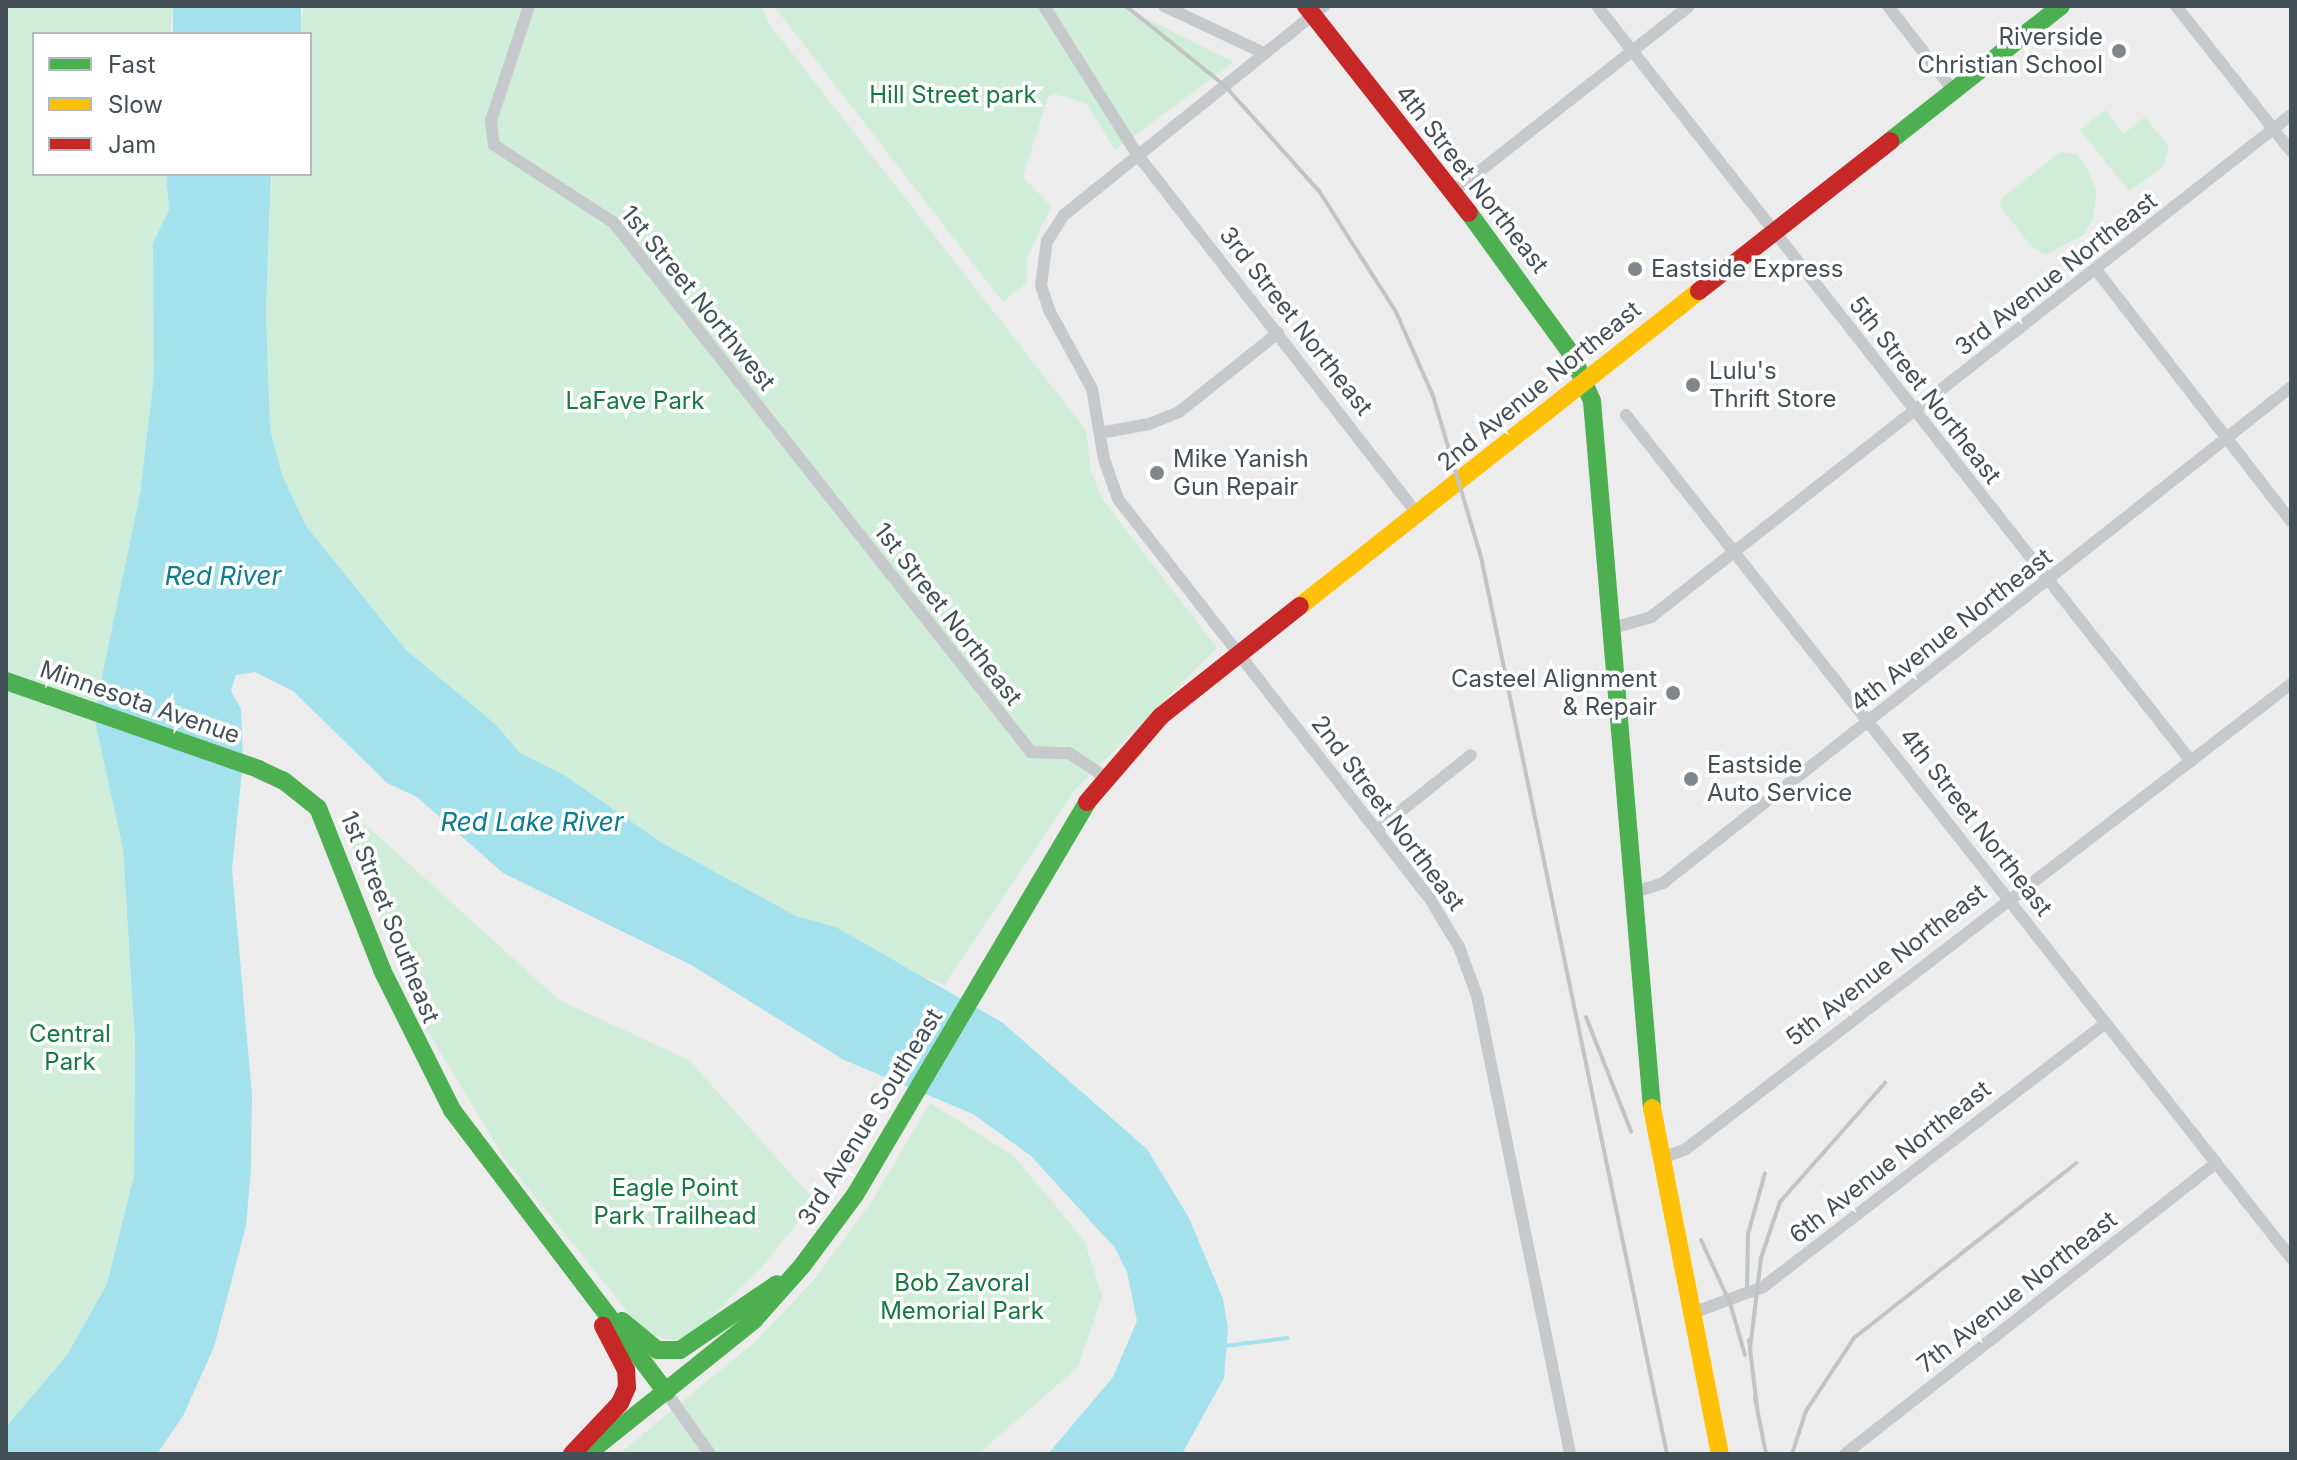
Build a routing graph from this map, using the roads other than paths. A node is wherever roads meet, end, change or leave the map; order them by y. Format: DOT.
graph roads {
  1 [pos="529,6"];
  2 [pos="1044,6"];
  3 [pos="1164,6"];
  4 [pos="1597,6"];
  5 [pos="1689,6"];
  6 [pos="1888,6"];
  7 [pos="2061,6"];
  8 [pos="2176,6"];
  9 [pos="1314,9"];
  10 [pos="1632,51"];
  11 [pos="1264,53"];
  12 [pos="1953,90"];
  13 [pos="2291,115"];
  14 [pos="2273,129"];
  15 [pos="2291,151"];
  16 [pos="1137,154"];
  17 [pos="1453,192"];
  18 [pos="1774,232"];
  19 [pos="2097,271"];
  20 [pos="1278,333"];
  21 [pos="1584,379"];
  22 [pos="2291,387"];
  23 [pos="1915,414"];
  24 [pos="1626,415"];
  25 [pos="1100,433"];
  26 [pos="780,436"];
  27 [pos="2227,438"];
  28 [pos="1419,516"];
  29 [pos="2291,521"];
  30 [pos="1734,552"];
  31 [pos="2048,582"];
  32 [pos="1613,628"];
  33 [pos="1238,654"];
  34 [pos="6,681"];
  35 [pos="2291,684"];
  36 [pos="1869,724"];
  37 [pos="1471,755"];
  38 [pos="2191,761"];
  39 [pos="258,769"];
  40 [pos="1105,777"];
  41 [pos="1073,828"];
  42 [pos="1377,830"];
  43 [pos="1631,893"];
  44 [pos="2006,899"];
  45 [pos="2104,1024"];
  46 [pos="1659,1159"];
  47 [pos="2216,1163"];
  48 [pos="2291,1258"];
  49 [pos="572,1272"];
  50 [pos="1692,1313"];
  51 [pos="748,1314"];
  52 [pos="666,1392"];
  53 [pos="572,1454"];
  54 [pos="587,1454"];
  55 [pos="710,1454"];
  56 [pos="1570,1454"];
  57 [pos="1720,1454"];
  58 [pos="1845,1454"];
  1 -- 26 [label="street, 1st Street Northwest"];
  2 -- 16 [label="street, 3rd Street Northeast"];
  3 -- 11 [label="street"];
  4 -- 10 [label="street, 5th Street Northeast"];
  5 -- 10 [label="street"];
  6 -- 12 [label="street"];
  7 -- 12 [label="street, 2nd Avenue Northeast"];
  8 -- 14 [label="street"];
  9 -- 11 [label="street"];
  9 -- 17 [label="street, 4th Street Northeast"];
  10 -- 17 [label="street"];
  10 -- 18 [label="street, 5th Street Northeast"];
  11 -- 16 [label="street"];
  12 -- 18 [label="street, 2nd Avenue Northeast"];
  13 -- 14 [label="street, 3rd Avenue Northeast"];
  14 -- 15 [label="street"];
  14 -- 19 [label="street, 3rd Avenue Northeast"];
  16 -- 20 [label="street, 3rd Street Northeast"];
  16 -- 25 [label="street, 2nd Street Northeast"];
  17 -- 21 [label="street, 4th Street Northeast"];
  18 -- 21 [label="street, 2nd Avenue Northeast"];
  18 -- 23 [label="street, 5th Street Northeast"];
  19 -- 23 [label="street, 3rd Avenue Northeast"];
  19 -- 27 [label="street"];
  20 -- 25 [label="street"];
  20 -- 28 [label="street, 3rd Street Northeast"];
  21 -- 28 [label="street, 2nd Avenue Northeast"];
  21 -- 32 [label="street, 4th Street Northeast"];
  22 -- 27 [label="street, 4th Avenue Northeast"];
  23 -- 30 [label="street, 3rd Avenue Northeast"];
  23 -- 31 [label="street, 5th Street Northeast"];
  24 -- 30 [label="street, 4th Street Northeast"];
  25 -- 33 [label="street, 2nd Street Northeast"];
  26 -- 40 [label="street, 1st Street Northeast"];
  27 -- 29 [label="street"];
  27 -- 31 [label="street, 4th Avenue Northeast"];
  28 -- 33 [label="street, 2nd Avenue Northeast"];
  30 -- 32 [label="street, 3rd Avenue Northeast"];
  30 -- 36 [label="street, 4th Street Northeast"];
  31 -- 36 [label="street, 4th Avenue Northeast"];
  31 -- 38 [label="street, 5th Street Northeast"];
  32 -- 43 [label="street, 4th Street Northeast"];
  33 -- 40 [label="street, 2nd Avenue Northeast"];
  33 -- 42 [label="street, 2nd Street Northeast"];
  34 -- 39 [label="street, Minnesota Avenue"];
  35 -- 38 [label="street, 5th Avenue Northeast"];
  36 -- 43 [label="street, 4th Avenue Northeast"];
  36 -- 44 [label="street, 4th Street Northeast"];
  37 -- 42 [label="street"];
  38 -- 44 [label="street, 5th Avenue Northeast"];
  39 -- 49 [label="street, 1st Street Southeast"];
  40 -- 41 [label="street, 2nd Avenue Northeast"];
  41 -- 51 [label="street, 3rd Avenue Southeast"];
  42 -- 56 [label="street, 2nd Street Northeast"];
  43 -- 46 [label="street, 4th Street Northeast"];
  44 -- 45 [label="street, 4th Street Northeast"];
  44 -- 46 [label="street, 5th Avenue Northeast"];
  45 -- 47 [label="street, 4th Street Northeast"];
  45 -- 50 [label="street, 6th Avenue Northeast"];
  46 -- 50 [label="street, 4th Street Northeast"];
  47 -- 48 [label="street, 4th Street Northeast"];
  47 -- 58 [label="street, 7th Avenue Northeast"];
  49 -- 51 [label="street"];
  49 -- 52 [label="street, 1st Street Southeast"];
  49 -- 53 [label="street"];
  50 -- 57 [label="street, 4th Street Northeast"];
  51 -- 52 [label="street, 3rd Avenue Southeast"];
  52 -- 54 [label="street, 3rd Avenue Southeast"];
  52 -- 55 [label="street, 1st Street Southeast"];
}
